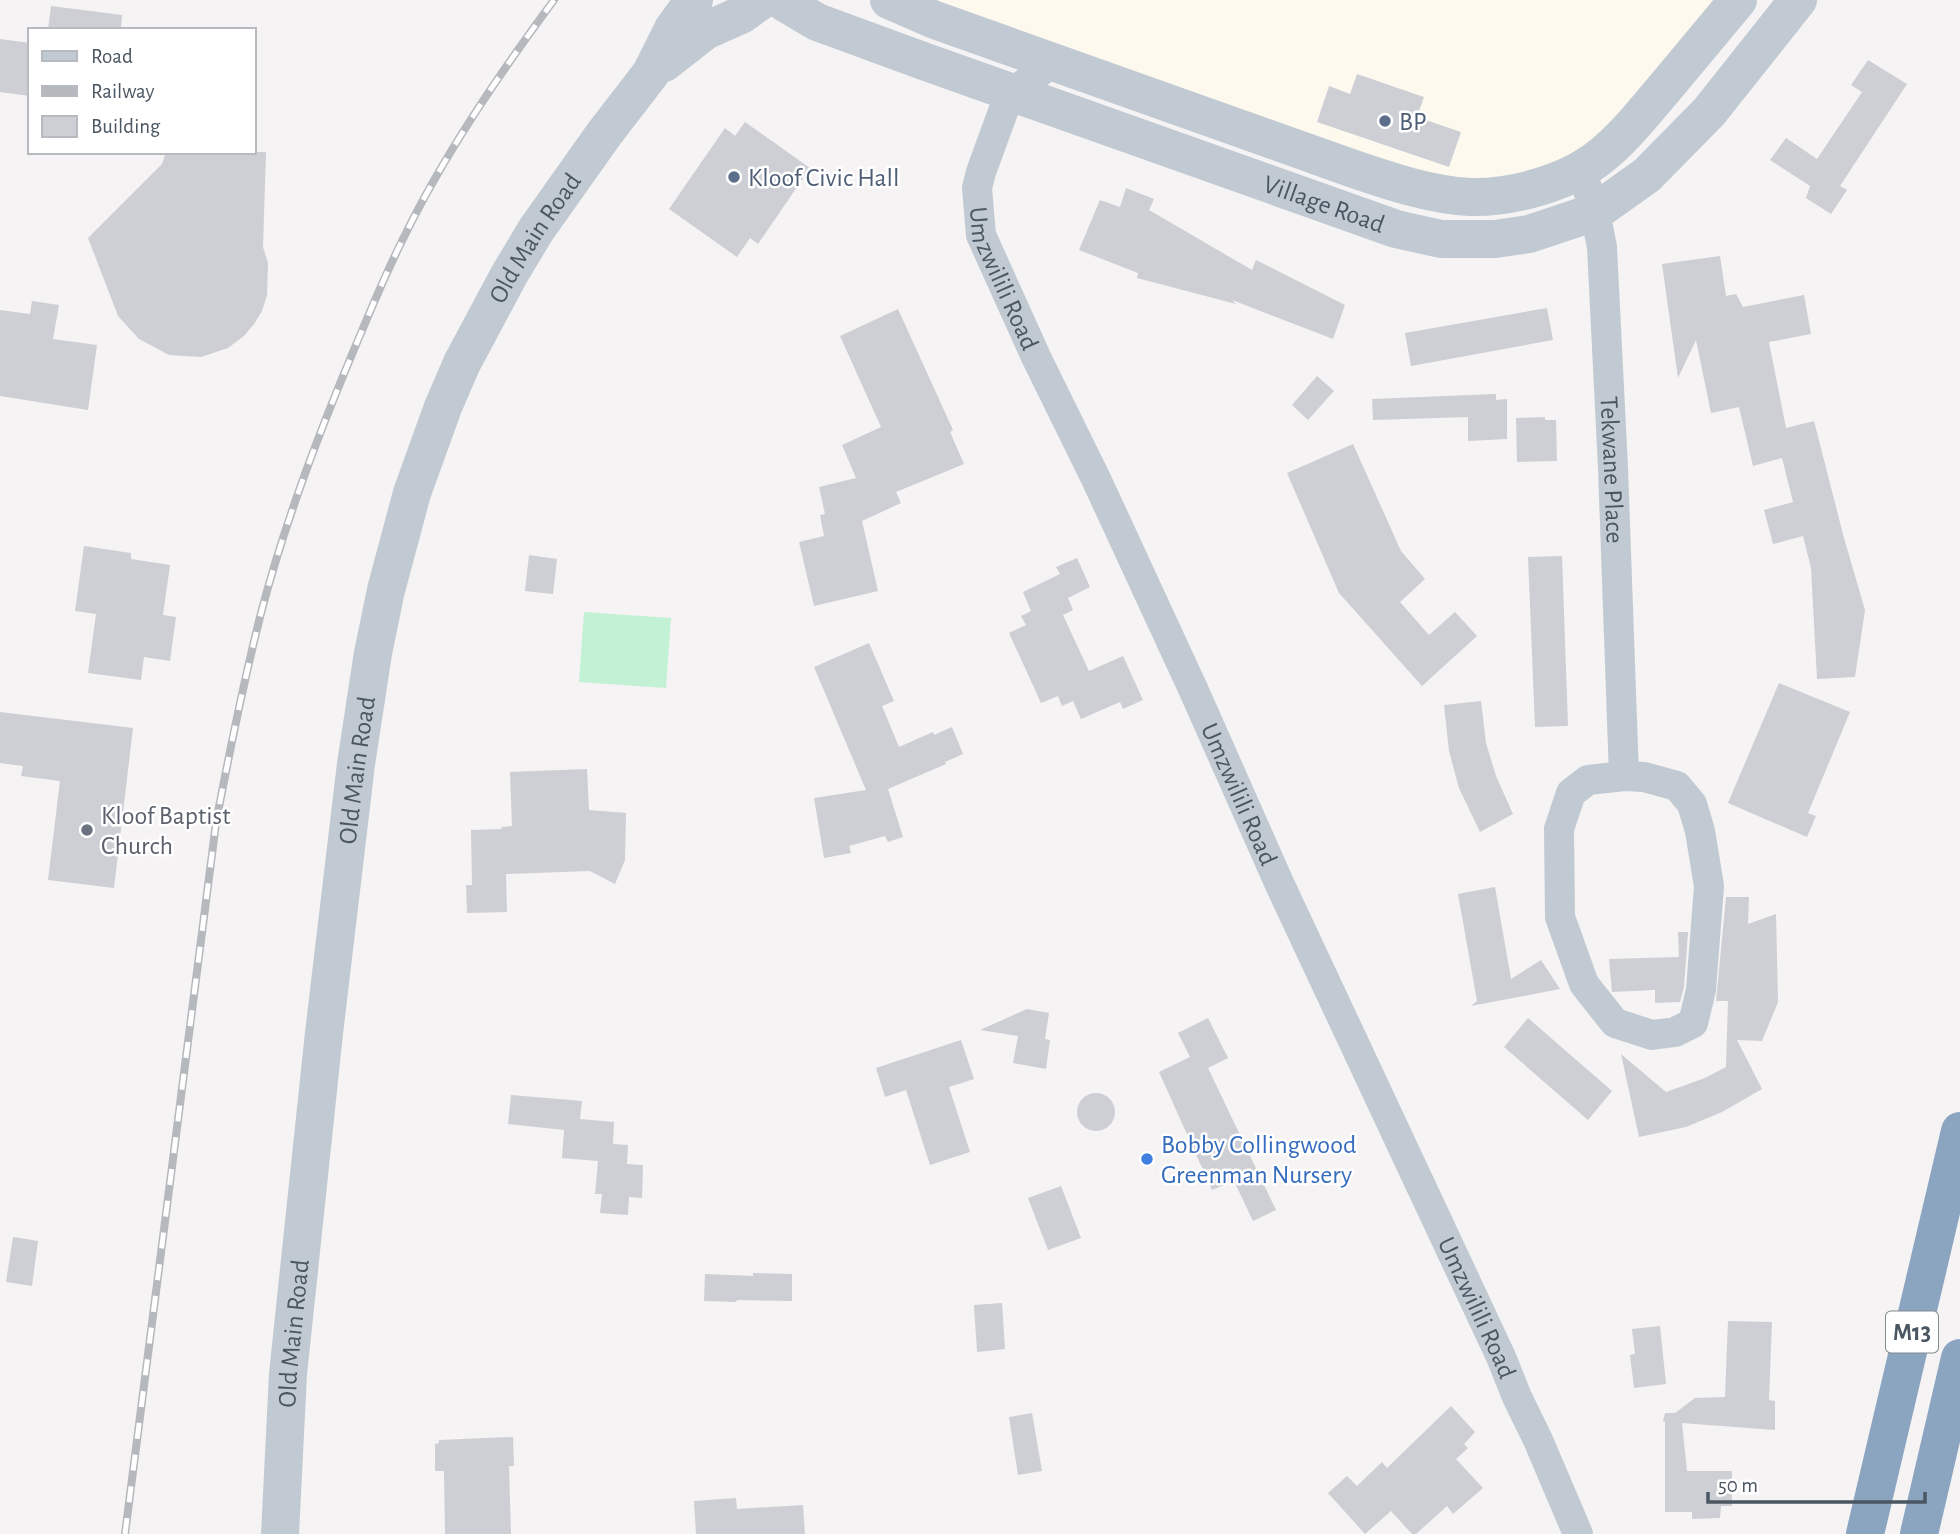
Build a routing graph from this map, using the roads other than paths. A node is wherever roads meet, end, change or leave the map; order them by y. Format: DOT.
graph roads {
  1 [pos="694,0"];
  2 [pos="889,0"];
  3 [pos="1738,0"];
  4 [pos="1798,0"];
  5 [pos="779,1"];
  6 [pos="1053,62"];
  7 [pos="651,73"];
  8 [pos="1012,93"];
  9 [pos="1581,169"];
  10 [pos="1595,212"];
  11 [pos="1624,776"];
  12 [pos="1960,1131"];
  13 [pos="1960,1359"];
  14 [pos="280,1534"];
  15 [pos="1578,1534"];
  16 [pos="1865,1534"];
  17 [pos="1919,1534"];
  1 -- 7 [label="street, Old Main Road"];
  2 -- 6 [label="street, Village Road"];
  3 -- 9 [label="street, Village Road"];
  4 -- 10 [label="street, Village Road"];
  5 -- 7 [label="street, Old Main Road"];
  5 -- 8 [label="street, Village Road"];
  6 -- 8 [label="street"];
  6 -- 9 [label="street, Village Road"];
  7 -- 14 [label="street, Old Main Road"];
  8 -- 10 [label="street, Village Road"];
  8 -- 15 [label="street, Umzwilili Road"];
  9 -- 10 [label="street, Tekwane Place"];
  10 -- 11 [label="street, Tekwane Place"];
  11 -- 11 [label="street"];
  12 -- 16 [label="highway, M13"];
  13 -- 17 [label="highway, M13"];
}
